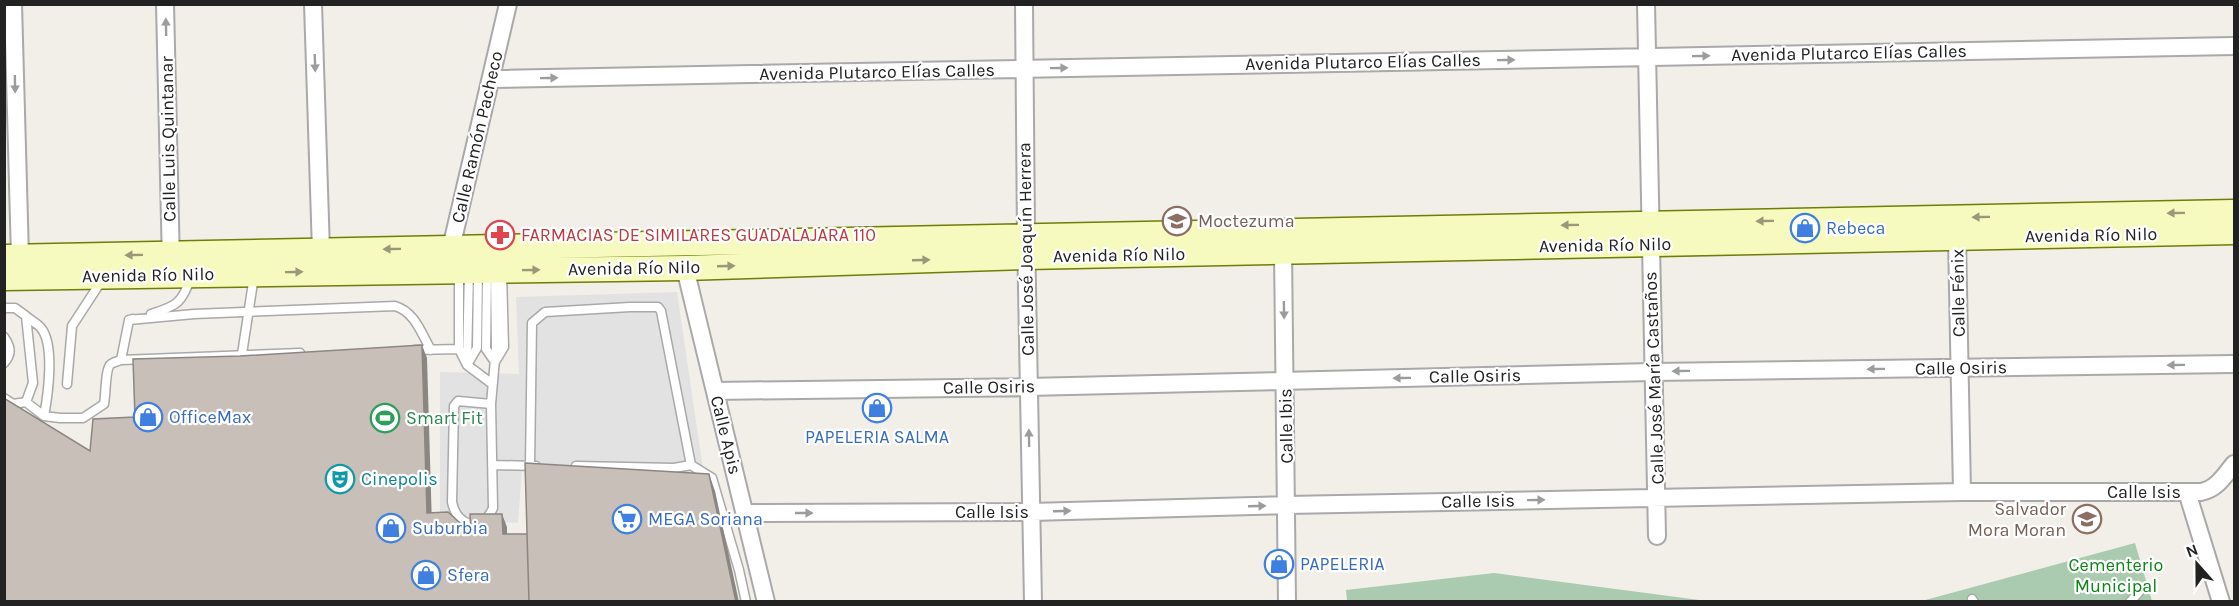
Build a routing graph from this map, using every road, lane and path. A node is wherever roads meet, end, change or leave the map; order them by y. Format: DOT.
graph roads {
  1 [pos="14,4"];
  2 [pos="165,4"];
  3 [pos="313,4"];
  4 [pos="508,4"];
  5 [pos="1024,4"];
  6 [pos="1646,4"];
  7 [pos="2235,46"];
  8 [pos="1647,57"];
  9 [pos="1025,69"];
  10 [pos="491,79"];
  11 [pos="2235,212"];
  12 [pos="2235,232"];
  13 [pos="1650,234"];
  14 [pos="1957,238"];
  15 [pos="1026,246"];
  16 [pos="321,251"];
  17 [pos="1283,251"];
  18 [pos="12,257"];
  19 [pos="178,267"];
  20 [pos="474,267"];
  21 [pos="685,268"];
  22 [pos="255,273"];
  23 [pos="104,276"];
  24 [pos="4,278"];
  25 [pos="4,308"];
  26 [pos="247,312"];
  27 [pos="26,316"];
  28 [pos="129,320"];
  29 [pos="4,338"];
  30 [pos="459,349"];
  31 [pos="431,350"];
  32 [pos="407,351"];
  33 [pos="313,353"];
  34 [pos="242,354"];
  35 [pos="121,360"];
  36 [pos="495,362"];
  37 [pos="4,363"];
  38 [pos="2235,364"];
  39 [pos="467,365"];
  40 [pos="1960,368"];
  41 [pos="1653,372"];
  42 [pos="1285,381"];
  43 [pos="491,383"];
  44 [pos="67,384"];
  45 [pos="1028,387"];
  46 [pos="715,391"];
  47 [pos="4,398"];
  48 [pos="26,402"];
  49 [pos="491,404"];
  50 [pos="44,416"];
  51 [pos="492,465"];
  52 [pos="691,465"];
  53 [pos="2235,465"];
  54 [pos="530,466"];
  55 [pos="542,466"];
  56 [pos="566,466"];
  57 [pos="1962,492"];
  58 [pos="2187,492"];
  59 [pos="1657,498"];
  60 [pos="1287,505"];
  61 [pos="1031,512"];
  62 [pos="746,513"];
  63 [pos="1657,536"];
  64 [pos="2139,592"];
  65 [pos="746,602"];
  66 [pos="766,602"];
  67 [pos="1033,602"];
  68 [pos="1287,602"];
  69 [pos="2130,602"];
  70 [pos="2221,602"];
  1 -- 18 [label="street, one-way"];
  19 -- 2 [label="street, Calle Luis Quintanar, one-way"];
  3 -- 16 [label="street, one-way"];
  4 -- 10 [label="street, Calle Ramón Pacheco"];
  5 -- 9 [label="street, Calle José Joaquín Herrera"];
  6 -- 8 [label="street, Calle José María Castaños"];
  8 -- 7 [label="street, Avenida Plutarco Elías Calles, one-way"];
  9 -- 8 [label="street, Avenida Plutarco Elías Calles, one-way"];
  8 -- 13 [label="street, Calle José María Castaños"];
  10 -- 9 [label="street, Avenida Plutarco Elías Calles, one-way"];
  9 -- 15 [label="street, Calle José Joaquín Herrera"];
  10 -- 20 [label="street, Calle Ramón Pacheco"];
  11 -- 13 [label="main road, Avenida Río Nilo, one-way"];
  12 -- 14 [label="main road, Avenida Río Nilo"];
  13 -- 14 [label="main road, Avenida Río Nilo"];
  13 -- 15 [label="main road, Avenida Río Nilo, one-way"];
  13 -- 17 [label="main road, Avenida Río Nilo"];
  13 -- 41 [label="street, Calle José María Castaños"];
  14 -- 40 [label="street, Calle Fénix"];
  15 -- 17 [label="main road, Avenida Río Nilo"];
  15 -- 20 [label="main road, Avenida Río Nilo"];
  21 -- 15 [label="main road, Avenida Río Nilo, one-way"];
  15 -- 45 [label="street, Calle José Joaquín Herrera"];
  16 -- 19 [label="main road, Avenida Río Nilo"];
  20 -- 16 [label="main road, Avenida Río Nilo, one-way"];
  17 -- 42 [label="street, Calle Ibis, one-way"];
  19 -- 18 [label="main road, Avenida Río Nilo, one-way"];
  19 -- 22 [label="main road, Avenida Río Nilo"];
  19 -- 23 [label="main road, Avenida Río Nilo"];
  19 -- 28 [label="lane"];
  20 -- 21 [label="main road, Avenida Río Nilo, one-way"];
  22 -- 20 [label="main road, Avenida Río Nilo, one-way"];
  20 -- 30 [label="lane"];
  20 -- 36 [label="lane"];
  20 -- 36 [label="lane"];
  20 -- 39 [label="lane"];
  21 -- 46 [label="street, Calle Apis"];
  22 -- 26 [label="lane"];
  23 -- 24 [label="main road, Avenida Río Nilo"];
  23 -- 44 [label="lane"];
  25 -- 27 [label="lane"];
  26 -- 28 [label="lane"];
  26 -- 31 [label="lane"];
  26 -- 34 [label="lane"];
  27 -- 48 [label="lane"];
  27 -- 50 [label="lane"];
  28 -- 35 [label="lane"];
  29 -- 37 [label="lane"];
  30 -- 31 [label="lane"];
  30 -- 39 [label="lane"];
  31 -- 32 [label="lane"];
  33 -- 34 [label="lane"];
  34 -- 35 [label="lane"];
  35 -- 50 [label="lane"];
  36 -- 43 [label="lane"];
  38 -- 40 [label="street, Calle Osiris, one-way"];
  39 -- 43 [label="lane"];
  40 -- 41 [label="street, Calle Osiris, one-way"];
  40 -- 57 [label="street, Calle Fénix"];
  41 -- 42 [label="street, Calle Osiris, one-way"];
  41 -- 59 [label="street, Calle José María Castaños"];
  42 -- 45 [label="street, Calle Osiris"];
  42 -- 60 [label="street, Calle Ibis"];
  43 -- 49 [label="lane"];
  45 -- 46 [label="street, Calle Osiris"];
  61 -- 45 [label="street, Calle José Joaquín Herrera, one-way"];
  46 -- 62 [label="street, Calle Apis"];
  47 -- 48 [label="lane"];
  48 -- 50 [label="lane"];
  49 -- 51 [label="lane"];
  49 -- 51 [label="lane"];
  51 -- 54 [label="lane"];
  52 -- 54 [label="lane"];
  52 -- 56 [label="lane"];
  52 -- 65 [label="lane"];
  53 -- 58 [label="street, Calle Isis"];
  54 -- 55 [label="lane"];
  57 -- 58 [label="street, Calle Isis"];
  57 -- 59 [label="street, Calle Isis"];
  58 -- 70 [label="street"];
  60 -- 59 [label="street, Calle Isis, one-way"];
  59 -- 63 [label="street, Calle José María Castaños"];
  61 -- 60 [label="street, Calle Isis, one-way"];
  60 -- 68 [label="street, Calle Ibis"];
  62 -- 61 [label="street, Calle Isis, one-way"];
  61 -- 67 [label="street, Calle José Joaquín Herrera"];
  62 -- 66 [label="street, Calle Apis"];
  64 -- 69 [label="lane"];
}
